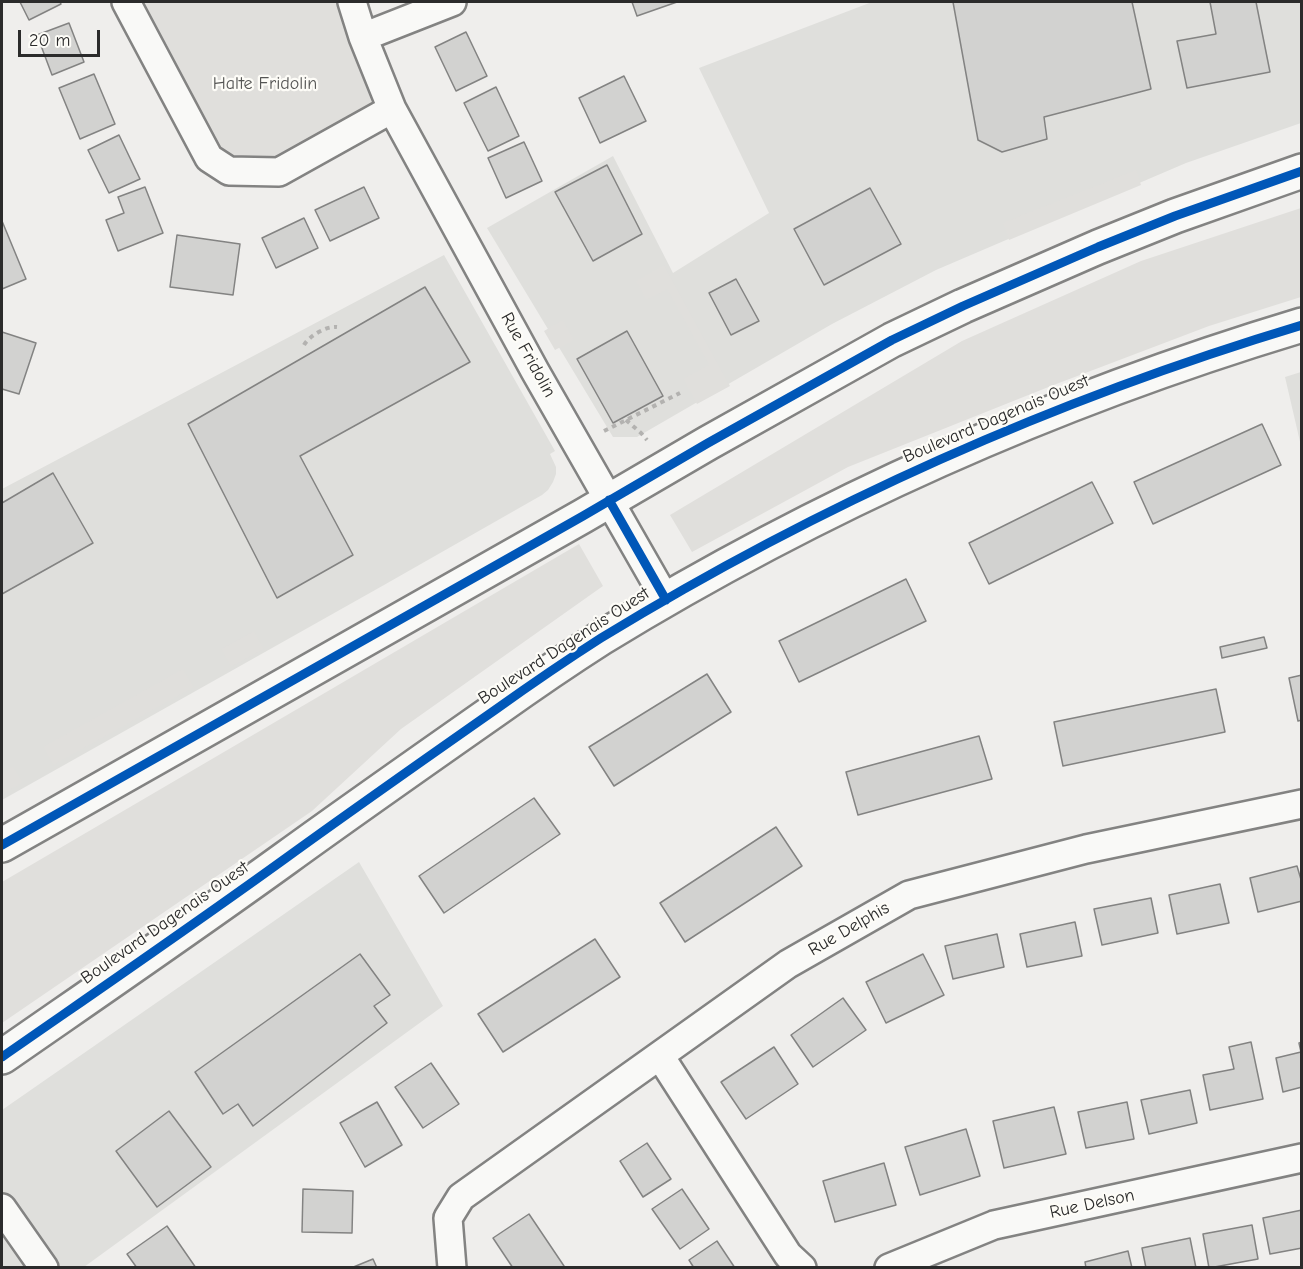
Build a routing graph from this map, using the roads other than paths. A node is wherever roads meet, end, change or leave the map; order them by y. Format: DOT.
graph roads {
  1 [pos="126,2"];
  2 [pos="352,2"];
  3 [pos="452,2"];
  4 [pos="363,37"];
  5 [pos="392,110"];
  6 [pos="1302,171"];
  7 [pos="1302,325"];
  8 [pos="609,500"];
  9 [pos="666,600"];
  10 [pos="1302,804"];
  11 [pos="2,845"];
  12 [pos="660,1056"];
  13 [pos="2,1057"];
  14 [pos="1302,1158"];
  15 [pos="2,1208"];
  16 [pos="44,1268"];
  17 [pos="452,1268"];
  18 [pos="802,1268"];
  19 [pos="889,1268"];
  1 -- 5 [label="street"];
  2 -- 4 [label="street, Rue Fridolin"];
  3 -- 4 [label="street"];
  4 -- 5 [label="street, Rue Fridolin"];
  5 -- 8 [label="street, Rue Fridolin"];
  6 -- 8 [label="main road"];
  7 -- 9 [label="main road, Boulevard Dagenais Ouest"];
  8 -- 9 [label="street, Rue Fridolin"];
  8 -- 11 [label="main road"];
  9 -- 13 [label="main road, Boulevard Dagenais Ouest"];
  10 -- 12 [label="street, Rue Delphis"];
  12 -- 17 [label="street, Rue Delphis"];
  12 -- 18 [label="street"];
  14 -- 19 [label="street, Rue Delson"];
  15 -- 16 [label="street"];
}
